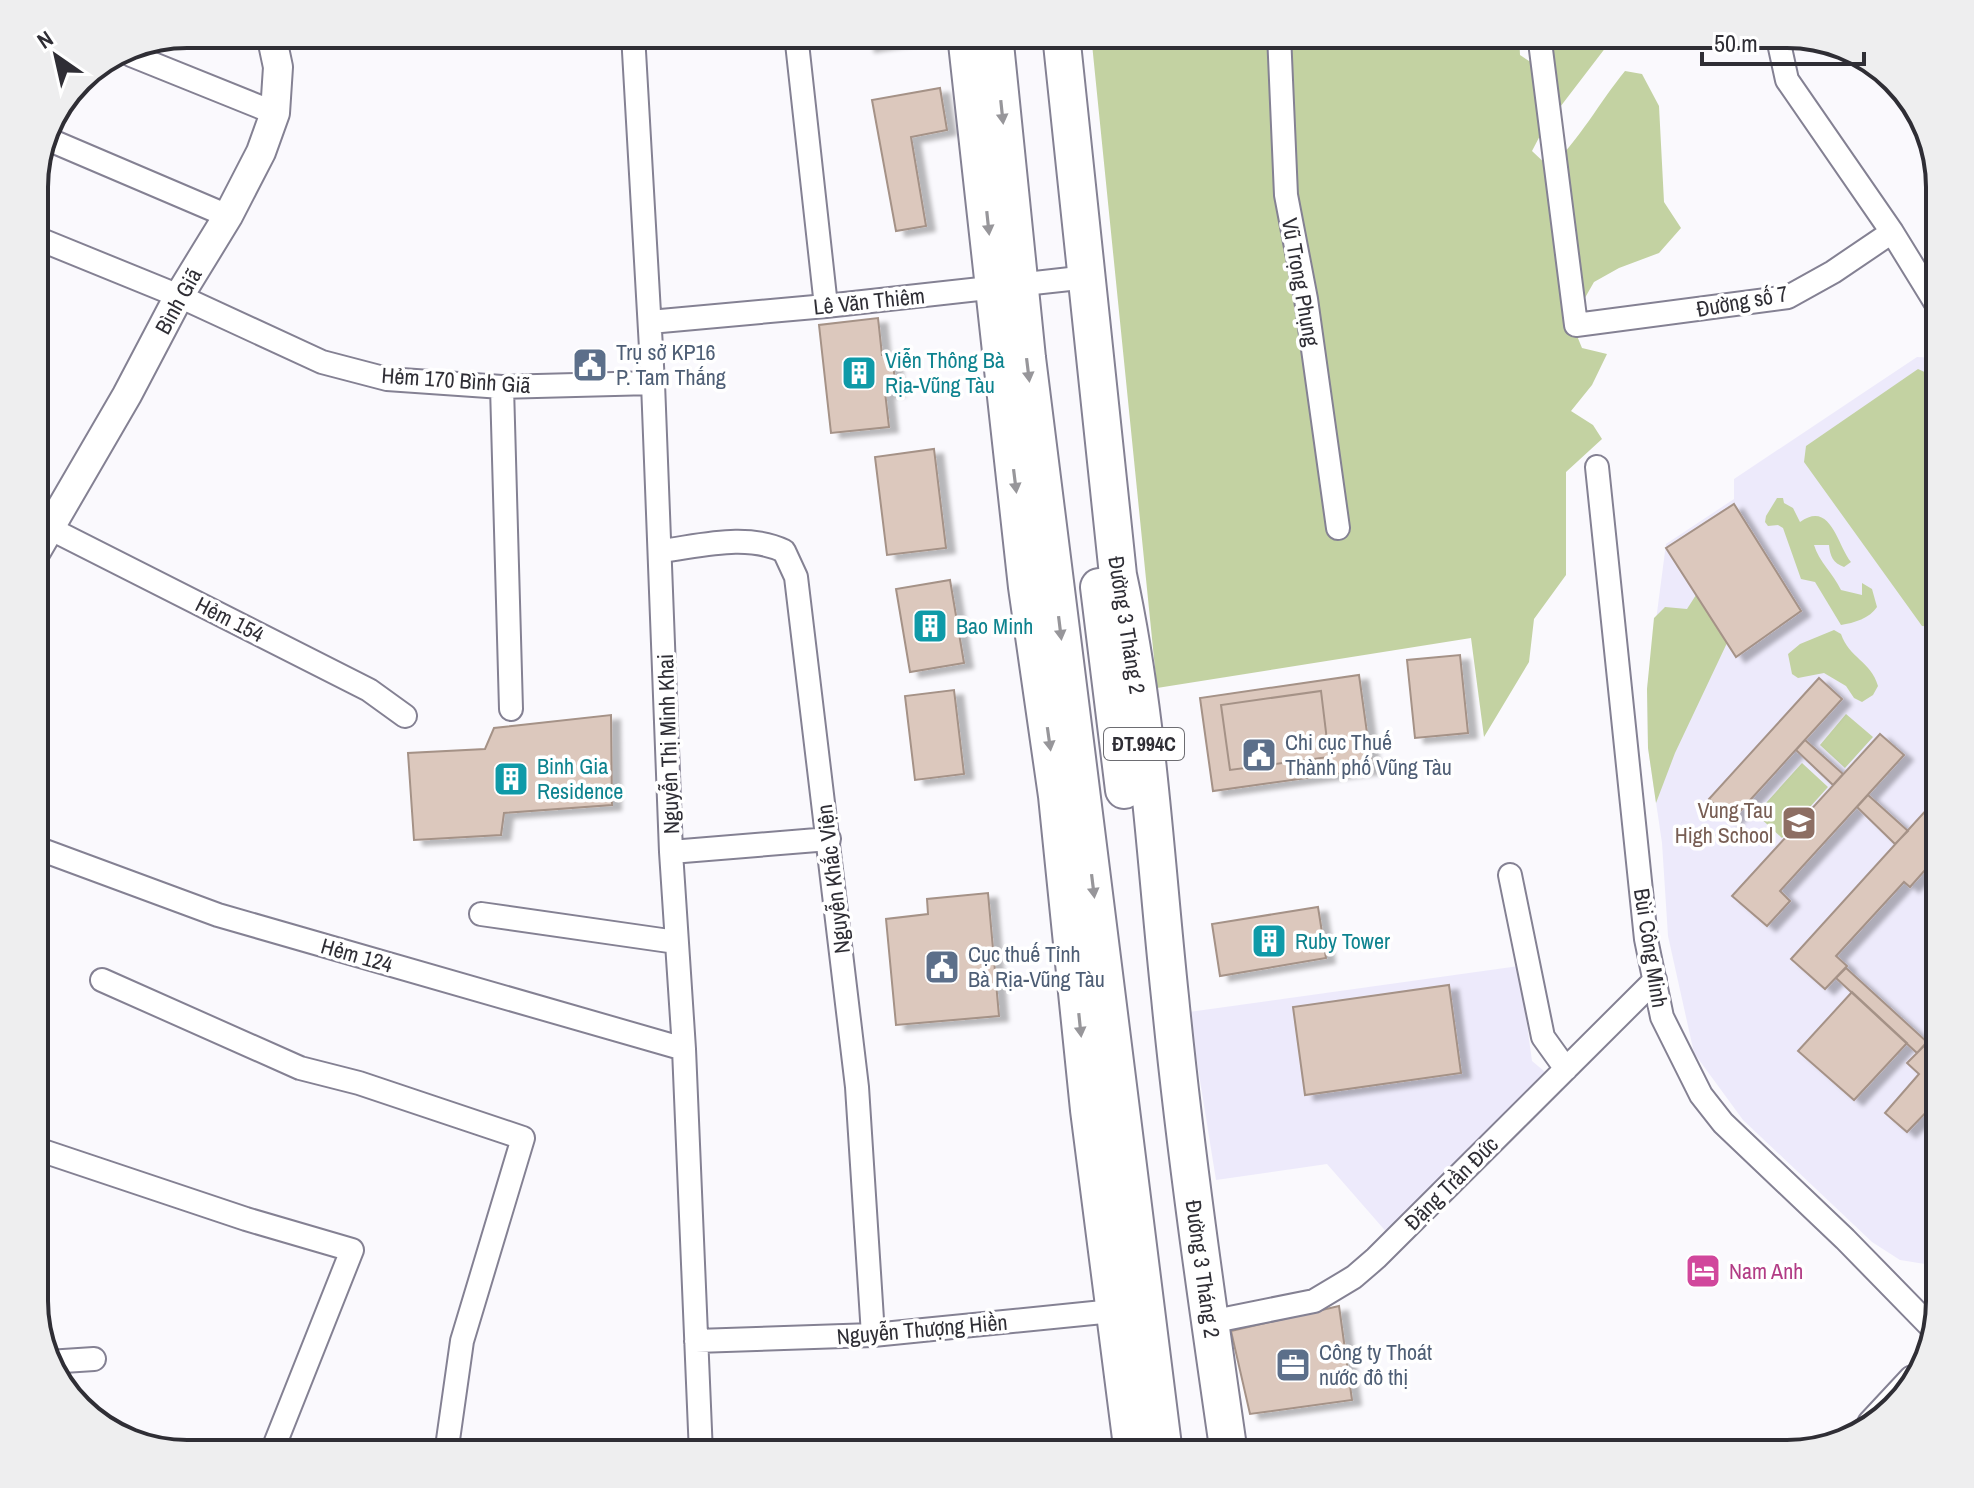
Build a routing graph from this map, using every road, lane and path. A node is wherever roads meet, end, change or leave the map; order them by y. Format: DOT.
graph roads {
  1 [pos="274,48"];
  2 [pos="634,48"];
  3 [pos="798,48"];
  4 [pos="968,48"];
  5 [pos="995,48"];
  6 [pos="1045,48"];
  7 [pos="1062,48"];
  8 [pos="1280,48"];
  9 [pos="1541,48"];
  10 [pos="1780,48"];
  11 [pos="137,57"];
  12 [pos="275,113"];
  13 [pos="56,143"];
  14 [pos="228,216"];
  15 [pos="1892,232"];
  16 [pos="48,243"];
  17 [pos="1078,278"];
  18 [pos="1007,286"];
  19 [pos="1926,287"];
  20 [pos="179,296"];
  21 [pos="826,306"];
  22 [pos="650,322"];
  23 [pos="653,383"];
  24 [pos="502,387"];
  25 [pos="1597,467"];
  26 [pos="1338,528"];
  27 [pos="51,529"];
  28 [pos="48,534"];
  29 [pos="661,551"];
  30 [pos="511,709"];
  31 [pos="405,716"];
  32 [pos="829,839"];
  33 [pos="48,852"];
  34 [pos="671,852"];
  35 [pos="1510,875"];
  36 [pos="481,914"];
  37 [pos="676,942"];
  38 [pos="102,980"];
  39 [pos="1655,980"];
  40 [pos="684,1049"];
  41 [pos="1566,1069"];
  42 [pos="48,1153"];
  43 [pos="1196,1287"];
  44 [pos="1129,1304"];
  45 [pos="1925,1321"];
  46 [pos="1210,1322"];
  47 [pos="873,1335"];
  48 [pos="696,1341"];
  49 [pos="94,1359"];
  50 [pos="62,1361"];
  51 [pos="277,1440"];
  52 [pos="448,1440"];
  53 [pos="700,1440"];
  54 [pos="1133,1440"];
  55 [pos="1161,1440"];
  56 [pos="1208,1440"];
  57 [pos="1227,1440"];
  1 -- 12 [label="street, Bình Giã"];
  2 -- 22 [label="street, Nguyễn Thị Minh Khai"];
  3 -- 21 [label="street"];
  4 -- 18 [label="main road, one-way"];
  5 -- 18 [label="main road, one-way"];
  6 -- 17 [label="main road, Đường 3 Tháng 2 / ĐT.994C"];
  7 -- 17 [label="main road, Đường 3 Tháng 2 / ĐT.994C"];
  8 -- 26 [label="street, Vũ Trọng Phụng"];
  9 -- 15 [label="street, Đường số 7"];
  10 -- 15 [label="street"];
  11 -- 12 [label="street"];
  12 -- 14 [label="street, Bình Giã"];
  13 -- 14 [label="street"];
  14 -- 20 [label="street, Bình Giã"];
  15 -- 19 [label="street"];
  16 -- 20 [label="street, Hẻm 170 Bình Giã"];
  17 -- 18 [label="street, Lê Văn Thiêm"];
  17 -- 43 [label="main road, Đường 3 Tháng 2 / ĐT.994C"];
  18 -- 21 [label="street, Lê Văn Thiêm"];
  18 -- 44 [label="main road, one-way"];
  20 -- 24 [label="street, Hẻm 170 Bình Giã"];
  20 -- 27 [label="street, Bình Giã"];
  21 -- 22 [label="street, Lê Văn Thiêm"];
  22 -- 23 [label="street, Nguyễn Thị Minh Khai"];
  23 -- 24 [label="street, Hẻm 170 Bình Giã"];
  23 -- 29 [label="street, Nguyễn Thị Minh Khai"];
  24 -- 30 [label="street"];
  25 -- 39 [label="street, Bùi Công Minh"];
  27 -- 28 [label="street, Bình Giã"];
  27 -- 31 [label="street, Hẻm 154"];
  29 -- 32 [label="street, Nguyễn Khắc Viện"];
  29 -- 34 [label="street, Nguyễn Thị Minh Khai"];
  32 -- 34 [label="street"];
  32 -- 47 [label="street, Nguyễn Khắc Viện"];
  33 -- 40 [label="street, Hẻm 124"];
  34 -- 37 [label="street, Nguyễn Thị Minh Khai"];
  35 -- 41 [label="street"];
  36 -- 37 [label="street"];
  37 -- 40 [label="street, Nguyễn Thị Minh Khai"];
  38 -- 52 [label="street"];
  39 -- 41 [label="street, Đặng Trần Đức"];
  39 -- 45 [label="street, Bùi Công Minh"];
  40 -- 48 [label="street, Nguyễn Thị Minh Khai"];
  41 -- 46 [label="street, Đặng Trần Đức"];
  42 -- 51 [label="street"];
  43 -- 46 [label="main road, Đường 3 Tháng 2 / ĐT.994C"];
  43 -- 56 [label="main road, Đường 3 Tháng 2 / ĐT.994C"];
  44 -- 47 [label="street, Nguyễn Thượng Hiền"];
  44 -- 54 [label="main road"];
  44 -- 55 [label="main road"];
  46 -- 57 [label="main road, Đường 3 Tháng 2 / ĐT.994C"];
  47 -- 48 [label="street, Nguyễn Thượng Hiền"];
  48 -- 53 [label="street, Nguyễn Thị Minh Khai"];
  49 -- 50 [label="street"];
}
